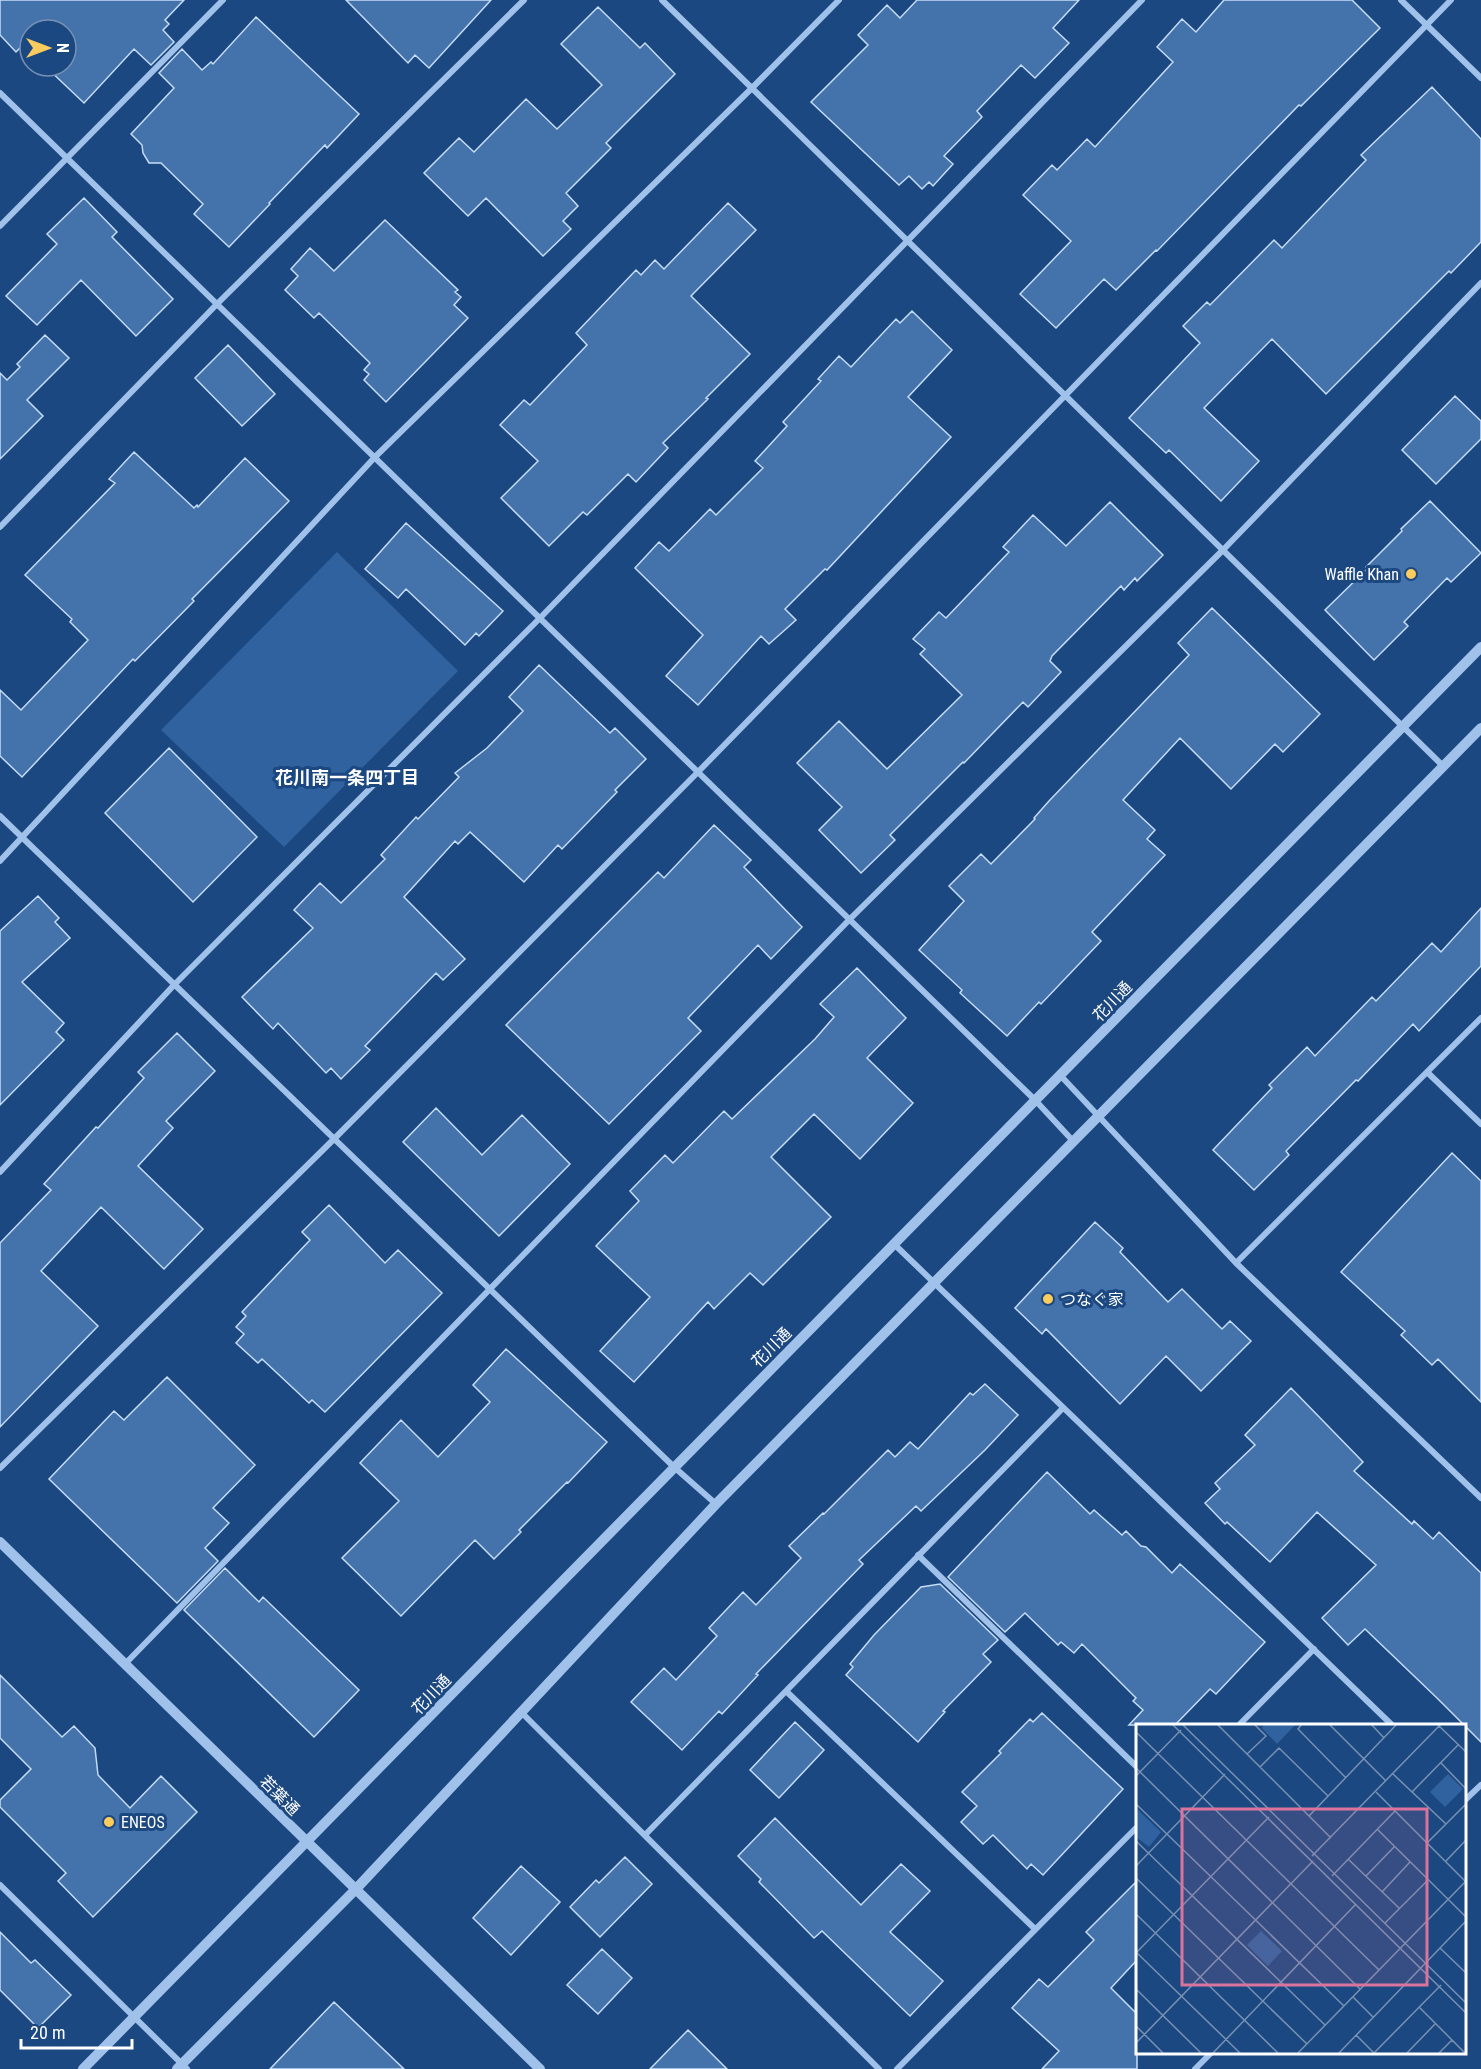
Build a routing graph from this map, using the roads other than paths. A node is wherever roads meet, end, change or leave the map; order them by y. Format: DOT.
graph roads {
  1 [pos="223,0"];
  2 [pos="524,0"];
  3 [pos="662,0"];
  4 [pos="839,0"];
  5 [pos="1142,0"];
  6 [pos="1401,0"];
  7 [pos="1451,0"];
  8 [pos="1426,25"];
  9 [pos="1481,78"];
  10 [pos="752,88"];
  11 [pos="0,93"];
  12 [pos="68,159"];
  13 [pos="0,226"];
  14 [pos="907,240"];
  15 [pos="1481,283"];
  16 [pos="217,304"];
  17 [pos="1066,396"];
  18 [pos="375,457"];
  19 [pos="0,527"];
  20 [pos="1223,550"];
  21 [pos="540,618"];
  22 [pos="1481,647"];
  23 [pos="1403,726"];
  24 [pos="1481,728"];
  25 [pos="1443,766"];
  26 [pos="698,772"];
  27 [pos="0,816"];
  28 [pos="22,838"];
  29 [pos="0,861"];
  30 [pos="850,919"];
  31 [pos="174,985"];
  32 [pos="1481,1018"];
  33 [pos="1427,1072"];
  34 [pos="1060,1075"];
  35 [pos="1035,1100"];
  36 [pos="1098,1117"];
  37 [pos="1481,1124"];
  38 [pos="334,1139"];
  39 [pos="1074,1142"];
  40 [pos="0,1172"];
  41 [pos="894,1244"];
  42 [pos="1236,1263"];
  43 [pos="933,1284"];
  44 [pos="489,1289"];
  45 [pos="1062,1408"];
  46 [pos="674,1467"];
  47 [pos="0,1468"];
  48 [pos="1481,1498"];
  49 [pos="716,1504"];
  50 [pos="0,1542"];
  51 [pos="918,1555"];
  52 [pos="1314,1649"];
  53 [pos="125,1664"];
  54 [pos="786,1691"];
  55 [pos="521,1712"];
  56 [pos="1239,1724"];
  57 [pos="1392,1724"];
  58 [pos="1136,1767"];
  59 [pos="1481,1785"];
  60 [pos="1466,1798"];
  61 [pos="1136,1827"];
  62 [pos="645,1835"];
  63 [pos="307,1842"];
  64 [pos="0,1886"];
  65 [pos="356,1889"];
  66 [pos="1035,1929"];
  67 [pos="134,2017"];
  68 [pos="1210,2054"];
  69 [pos="182,2067"];
  70 [pos="83,2069"];
  71 [pos="540,2069"];
  72 [pos="879,2069"];
  73 [pos="897,2069"];
  74 [pos="1195,2069"];
  1 -- 12 [label="street"];
  2 -- 16 [label="street"];
  3 -- 10 [label="street"];
  4 -- 10 [label="street"];
  5 -- 14 [label="street"];
  6 -- 8 [label="street"];
  7 -- 8 [label="street"];
  8 -- 9 [label="street"];
  8 -- 17 [label="street"];
  10 -- 14 [label="street"];
  10 -- 18 [label="street"];
  11 -- 12 [label="street"];
  12 -- 13 [label="street"];
  12 -- 16 [label="street"];
  14 -- 17 [label="street"];
  14 -- 21 [label="street"];
  15 -- 20 [label="street"];
  16 -- 18 [label="street"];
  16 -- 19 [label="street"];
  17 -- 20 [label="street"];
  17 -- 26 [label="street"];
  18 -- 21 [label="street"];
  18 -- 28 [label="street"];
  20 -- 23 [label="street"];
  20 -- 30 [label="street"];
  21 -- 26 [label="street"];
  21 -- 31 [label="street"];
  22 -- 23 [label="street, 花川通"];
  23 -- 25 [label="street"];
  23 -- 34 [label="street, 花川通"];
  24 -- 25 [label="street"];
  25 -- 36 [label="street"];
  26 -- 30 [label="street"];
  26 -- 38 [label="street"];
  27 -- 28 [label="street"];
  28 -- 29 [label="street"];
  28 -- 31 [label="street"];
  30 -- 35 [label="street"];
  30 -- 44 [label="street"];
  31 -- 38 [label="street"];
  31 -- 40 [label="street"];
  32 -- 33 [label="street"];
  33 -- 37 [label="street"];
  33 -- 42 [label="street"];
  34 -- 35 [label="street, 花川通"];
  34 -- 36 [label="street"];
  35 -- 39 [label="street"];
  35 -- 41 [label="street, 花川通"];
  36 -- 39 [label="street"];
  36 -- 42 [label="street"];
  38 -- 44 [label="street"];
  38 -- 47 [label="street"];
  39 -- 43 [label="street"];
  41 -- 43 [label="street"];
  41 -- 46 [label="street, 花川通"];
  42 -- 48 [label="street"];
  43 -- 45 [label="street"];
  43 -- 49 [label="street"];
  44 -- 46 [label="street"];
  44 -- 53 [label="street"];
  45 -- 51 [label="street"];
  45 -- 52 [label="street"];
  46 -- 49 [label="street"];
  46 -- 63 [label="street, 花川通"];
  49 -- 55 [label="street"];
  50 -- 53 [label="street, 若葉通"];
  51 -- 54 [label="street"];
  51 -- 58 [label="street"];
  52 -- 56 [label="street"];
  52 -- 57 [label="street"];
  53 -- 63 [label="street, 若葉通"];
  54 -- 62 [label="street"];
  54 -- 66 [label="street"];
  55 -- 62 [label="street"];
  55 -- 65 [label="street"];
  59 -- 60 [label="street"];
  61 -- 66 [label="street"];
  62 -- 72 [label="street"];
  63 -- 65 [label="street, 若葉通"];
  63 -- 67 [label="street, 花川通"];
  64 -- 67 [label="street"];
  65 -- 69 [label="street"];
  65 -- 71 [label="street, 若葉通"];
  66 -- 73 [label="street"];
  67 -- 69 [label="street"];
  67 -- 70 [label="street, 花川通"];
  68 -- 74 [label="street"];
}
